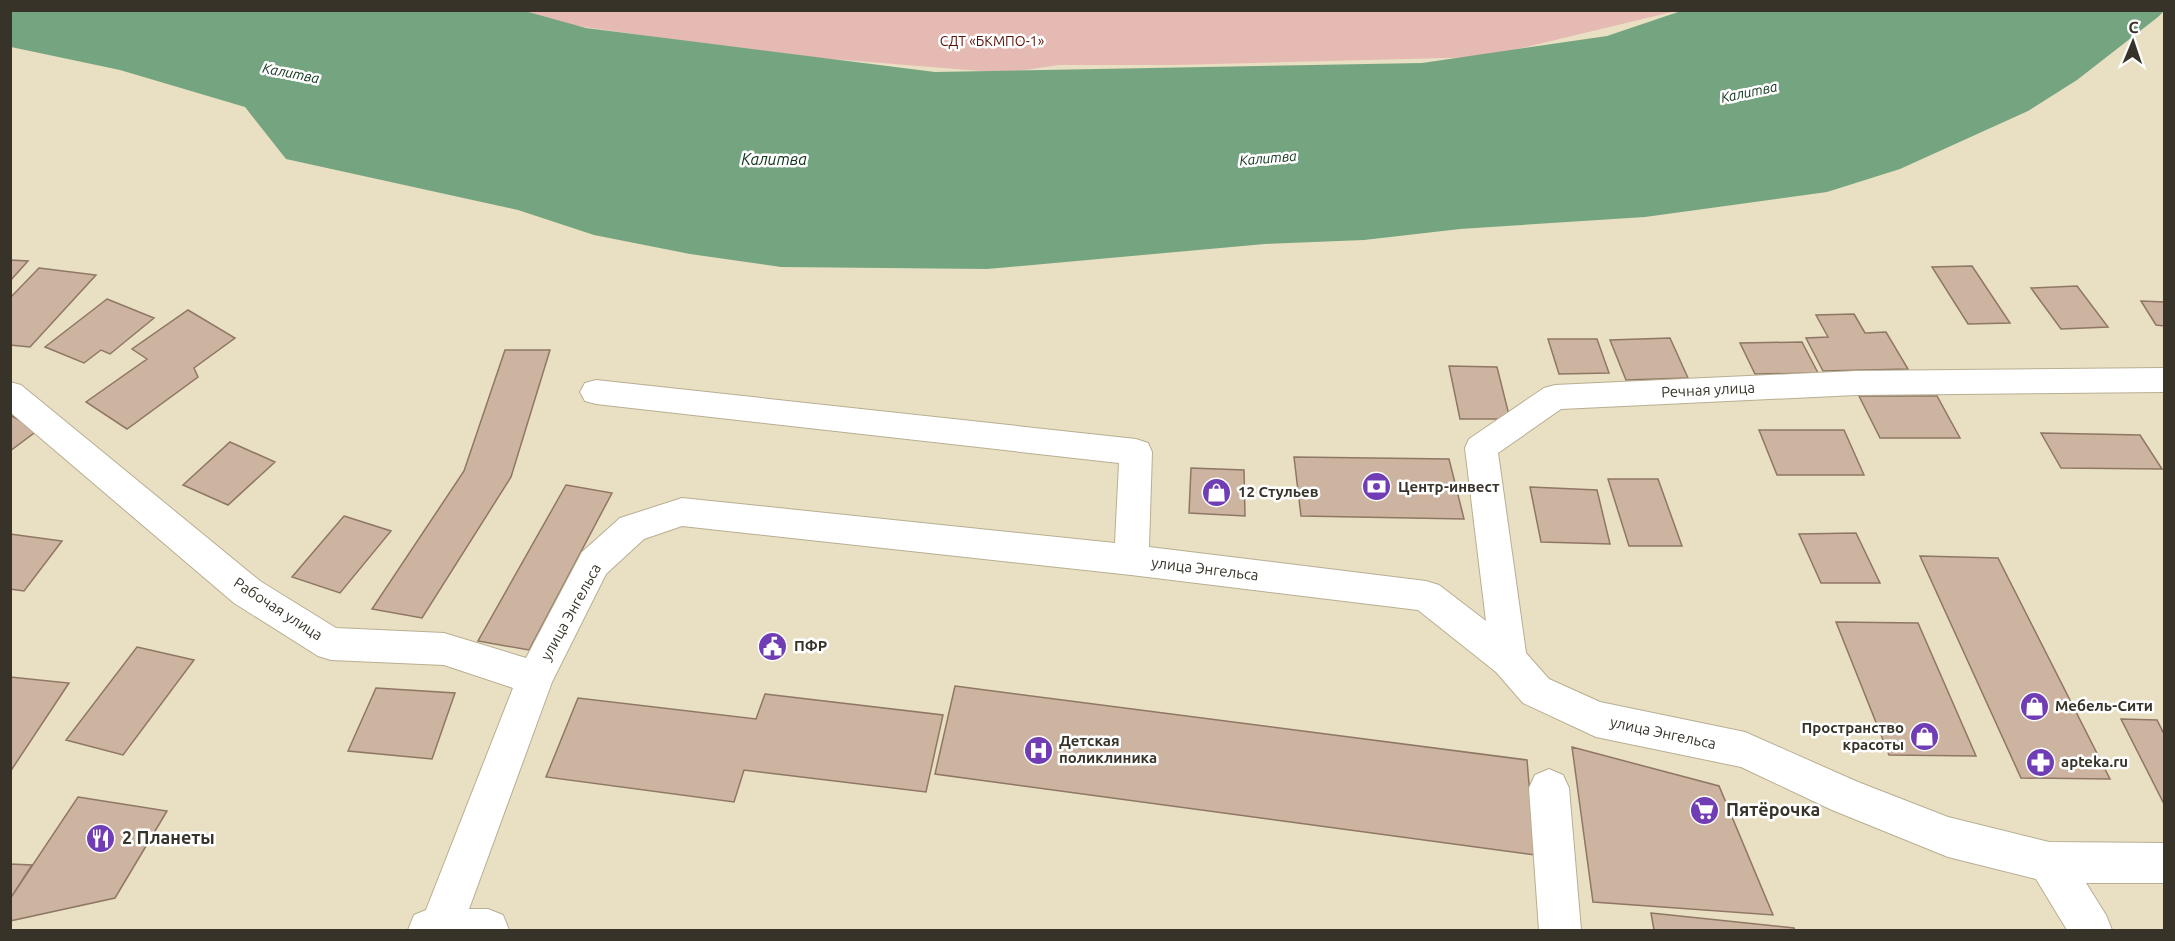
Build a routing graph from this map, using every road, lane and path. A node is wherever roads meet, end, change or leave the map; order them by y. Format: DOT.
graph roads {
  1 [pos="2164,380"];
  2 [pos="596,392"];
  3 [pos="10,394"];
  4 [pos="1131,560"];
  5 [pos="1509,660"];
  6 [pos="535,678"];
  7 [pos="1549,788"];
  8 [pos="2049,862"];
  9 [pos="2164,863"];
  10 [pos="434,930"];
  11 [pos="488,930"];
  12 [pos="1560,930"];
  13 [pos="2091,930"];
  1 -- 5 [label="street, Речная улица"];
  2 -- 4 [label="street"];
  3 -- 6 [label="street, Рабочая улица"];
  4 -- 5 [label="street, улица Энгельса"];
  4 -- 6 [label="street, улица Энгельса"];
  5 -- 8 [label="street, улица Энгельса"];
  6 -- 10 [label="street, улица Энгельса"];
  7 -- 12 [label="street"];
  8 -- 9 [label="street, улица Энгельса"];
  8 -- 13 [label="street"];
  10 -- 11 [label="street"];
}
